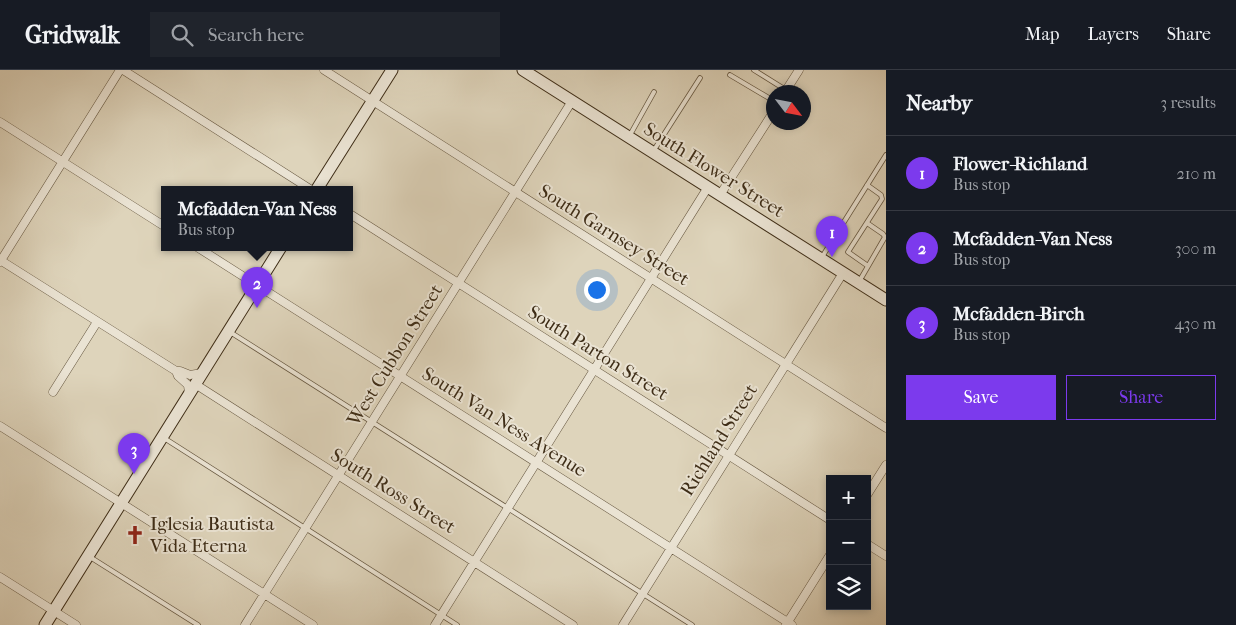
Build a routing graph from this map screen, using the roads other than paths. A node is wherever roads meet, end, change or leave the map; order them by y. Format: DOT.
graph roads {
  1 [pos="122,70"];
  2 [pos="324,70"];
  3 [pos="392,70"];
  4 [pos="524,70"];
  5 [pos="754,70"];
  6 [pos="800,70"];
  7 [pos="730,75"];
  8 [pos="700,78"];
  9 [pos="777,85"];
  10 [pos="790,85"];
  11 [pos="654,92"];
  12 [pos="766,96"];
  13 [pos="372,101"];
  14 [pos="572,101"];
  15 [pos="0,122"];
  16 [pos="766,123"];
  17 [pos="628,137"];
  18 [pos="653,152"];
  19 [pos="886,155"];
  20 [pos="63,161"];
  21 [pos="867,185"];
  22 [pos="305,186"];
  23 [pos="319,186"];
  24 [pos="708,187"];
  25 [pos="515,192"];
  26 [pos="720,195"];
  27 [pos="353,216"];
  28 [pos="161,224"];
  29 [pos="867,224"];
  30 [pos="203,251"];
  31 [pos="278,251"];
  32 [pos="821,258"];
  33 [pos="0,261"];
  34 [pos="868,266"];
  35 [pos="843,273"];
  36 [pos="651,278"];
  37 [pos="859,282"];
  38 [pos="458,284"];
  39 [pos="257,285"];
  40 [pos="886,300"];
  41 [pos="97,322"];
  42 [pos="228,331"];
  43 [pos="786,364"];
  44 [pos="594,370"];
  45 [pos="176,371"];
  46 [pos="202,374"];
  47 [pos="400,376"];
  48 [pos="192,389"];
  49 [pos="53,392"];
  50 [pos="372,422"];
  51 [pos="0,426"];
  52 [pos="886,428"];
  53 [pos="162,437"];
  54 [pos="729,456"];
  55 [pos="536,462"];
  56 [pos="886,465"];
  57 [pos="338,476"];
  58 [pos="871,489"];
  59 [pos="121,503"];
  60 [pos="508,508"];
  61 [pos="826,517"];
  62 [pos="305,528"];
  63 [pos="871,547"];
  64 [pos="671,548"];
  65 [pos="88,555"];
  66 [pos="886,556"];
  67 [pos="474,562"];
  68 [pos="826,562"];
  69 [pos="0,577"];
  70 [pos="264,594"];
  71 [pos="643,594"];
  72 [pos="54,611"];
  73 [pos="441,615"];
  74 [pos="789,624"];
  75 [pos="45,625"];
  76 [pos="76,625"];
  77 [pos="198,625"];
  78 [pos="245,625"];
  79 [pos="314,625"];
  80 [pos="435,625"];
  81 [pos="458,625"];
  82 [pos="573,625"];
  83 [pos="623,625"];
  84 [pos="692,625"];
  1 -- 20 [label="street"];
  1 -- 22 [label="street"];
  2 -- 13 [label="street, South Garnsey Street"];
  3 -- 13 [label="street"];
  4 -- 14 [label="street, South Flower Street"];
  5 -- 9 [label="lane"];
  6 -- 10 [label="street"];
  7 -- 12 [label="lane"];
  8 -- 18 [label="lane"];
  11 -- 17 [label="lane"];
  13 -- 23 [label="street"];
  13 -- 25 [label="street, South Garnsey Street"];
  14 -- 17 [label="street, South Flower Street"];
  14 -- 25 [label="street, West Cubbon Street"];
  15 -- 20 [label="street"];
  16 -- 26 [label="street"];
  17 -- 18 [label="street, South Flower Street"];
  18 -- 24 [label="street, South Flower Street"];
  19 -- 21 [label="lane"];
  20 -- 28 [label="street"];
  20 -- 33 [label="street"];
  21 -- 29 [label="lane"];
  21 -- 32 [label="lane"];
  24 -- 26 [label="street, South Flower Street"];
  24 -- 36 [label="street"];
  25 -- 36 [label="street, South Garnsey Street"];
  25 -- 38 [label="street, West Cubbon Street"];
  26 -- 32 [label="street, South Flower Street"];
  27 -- 38 [label="street, South Parton Street"];
  29 -- 34 [label="lane"];
  29 -- 34 [label="lane"];
  30 -- 39 [label="street, South Van Ness Avenue"];
  31 -- 39 [label="street"];
  32 -- 35 [label="street, South Flower Street"];
  33 -- 41 [label="street, South Ross Street"];
  34 -- 37 [label="lane"];
  35 -- 37 [label="street, South Flower Street"];
  35 -- 43 [label="street, Richland Street"];
  36 -- 43 [label="street, South Garnsey Street"];
  36 -- 44 [label="street"];
  37 -- 40 [label="street, South Flower Street"];
  38 -- 44 [label="street, South Parton Street"];
  38 -- 47 [label="street, West Cubbon Street"];
  39 -- 42 [label="street"];
  39 -- 47 [label="street, South Van Ness Avenue"];
  41 -- 45 [label="street, South Ross Street"];
  41 -- 49 [label="street"];
  42 -- 46 [label="street"];
  42 -- 50 [label="lane"];
  43 -- 52 [label="street, South Garnsey Street"];
  43 -- 54 [label="street, Richland Street"];
  44 -- 54 [label="street, South Parton Street"];
  44 -- 55 [label="street"];
  45 -- 46 [label="street, South Ross Street"];
  45 -- 48 [label="street, South Ross Street"];
  46 -- 48 [label="street"];
  47 -- 50 [label="street, West Cubbon Street"];
  47 -- 55 [label="street, South Van Ness Avenue"];
  48 -- 53 [label="street"];
  48 -- 57 [label="street, South Ross Street"];
  50 -- 57 [label="street, West Cubbon Street"];
  50 -- 60 [label="lane"];
  51 -- 59 [label="street"];
  53 -- 59 [label="street"];
  53 -- 62 [label="lane"];
  54 -- 61 [label="street, South Parton Street"];
  54 -- 64 [label="street, Richland Street"];
  55 -- 60 [label="street"];
  55 -- 64 [label="street, South Van Ness Avenue"];
  56 -- 58 [label="street"];
  57 -- 62 [label="street, West Cubbon Street"];
  57 -- 67 [label="street, South Ross Street"];
  59 -- 65 [label="street"];
  59 -- 70 [label="street"];
  60 -- 67 [label="street"];
  60 -- 71 [label="lane"];
  62 -- 70 [label="street, West Cubbon Street"];
  62 -- 73 [label="lane"];
  63 -- 66 [label="street"];
  64 -- 71 [label="street, Richland Street"];
  64 -- 74 [label="street, South Van Ness Avenue"];
  65 -- 72 [label="street"];
  65 -- 77 [label="lane"];
  67 -- 73 [label="street"];
  67 -- 82 [label="street, South Ross Street"];
  68 -- 74 [label="street"];
  69 -- 72 [label="street"];
  70 -- 78 [label="street, West Cubbon Street"];
  70 -- 79 [label="street"];
  71 -- 83 [label="street, Richland Street"];
  71 -- 84 [label="lane"];
  72 -- 75 [label="street"];
  72 -- 76 [label="street"];
  73 -- 80 [label="street"];
  73 -- 81 [label="lane"];
}
